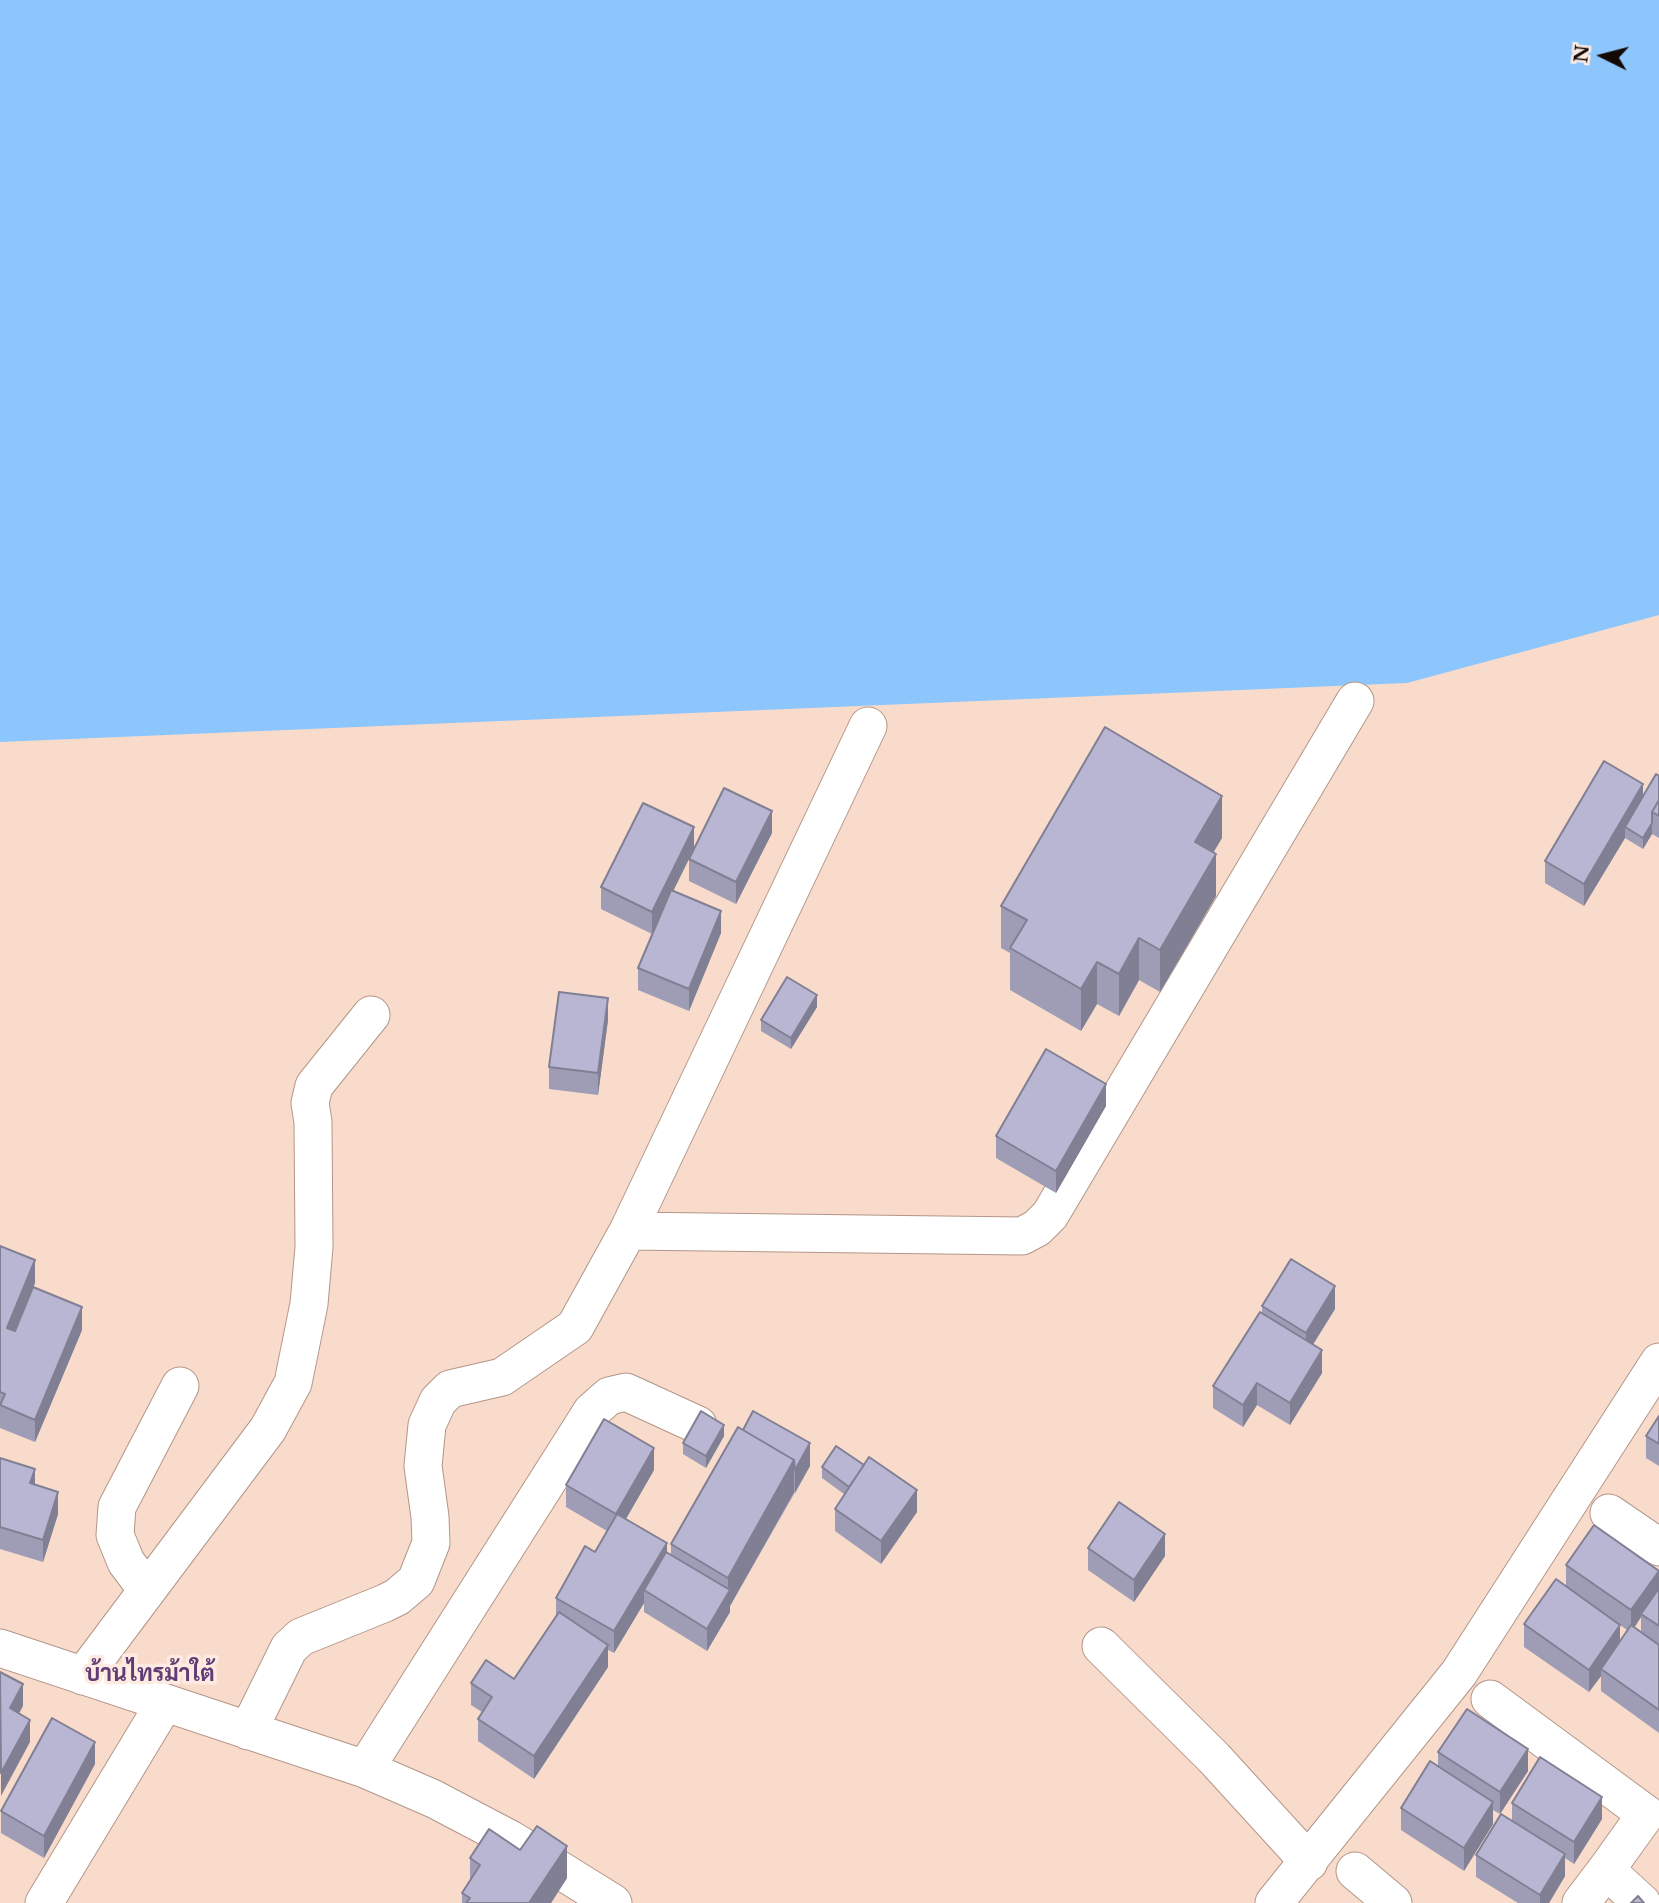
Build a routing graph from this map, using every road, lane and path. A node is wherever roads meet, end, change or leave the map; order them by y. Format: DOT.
graph roads {
  1 [pos="1355,701"];
  2 [pos="868,726"];
  3 [pos="371,1015"];
  4 [pos="628,1231"];
  5 [pos="1659,1362"];
  6 [pos="180,1386"];
  7 [pos="698,1425"];
  8 [pos="1609,1513"];
  9 [pos="1659,1547"];
  10 [pos="147,1590"];
  11 [pos="1101,1646"];
  12 [pos="0,1648"];
  13 [pos="83,1676"];
  14 [pos="1490,1699"];
  15 [pos="164,1704"];
  16 [pos="248,1731"];
  17 [pos="365,1769"];
  18 [pos="1652,1807"];
  19 [pos="1309,1862"];
  20 [pos="1606,1870"];
  21 [pos="1355,1871"];
  22 [pos="44,1903"];
  23 [pos="613,1903"];
  24 [pos="1274,1903"];
  25 [pos="1393,1903"];
  26 [pos="1581,1903"];
  27 [pos="1642,1903"];
  1 -- 4 [label="street"];
  2 -- 4 [label="street"];
  3 -- 10 [label="street"];
  4 -- 16 [label="street"];
  5 -- 19 [label="street"];
  6 -- 10 [label="street"];
  7 -- 17 [label="street"];
  8 -- 9 [label="street"];
  10 -- 13 [label="street"];
  11 -- 19 [label="street"];
  12 -- 13 [label="street"];
  13 -- 15 [label="street"];
  14 -- 18 [label="street"];
  15 -- 16 [label="street"];
  15 -- 22 [label="street"];
  16 -- 17 [label="street"];
  17 -- 23 [label="street"];
  18 -- 20 [label="street"];
  19 -- 24 [label="street"];
  20 -- 26 [label="street"];
  20 -- 27 [label="street"];
  21 -- 25 [label="street"];
}
